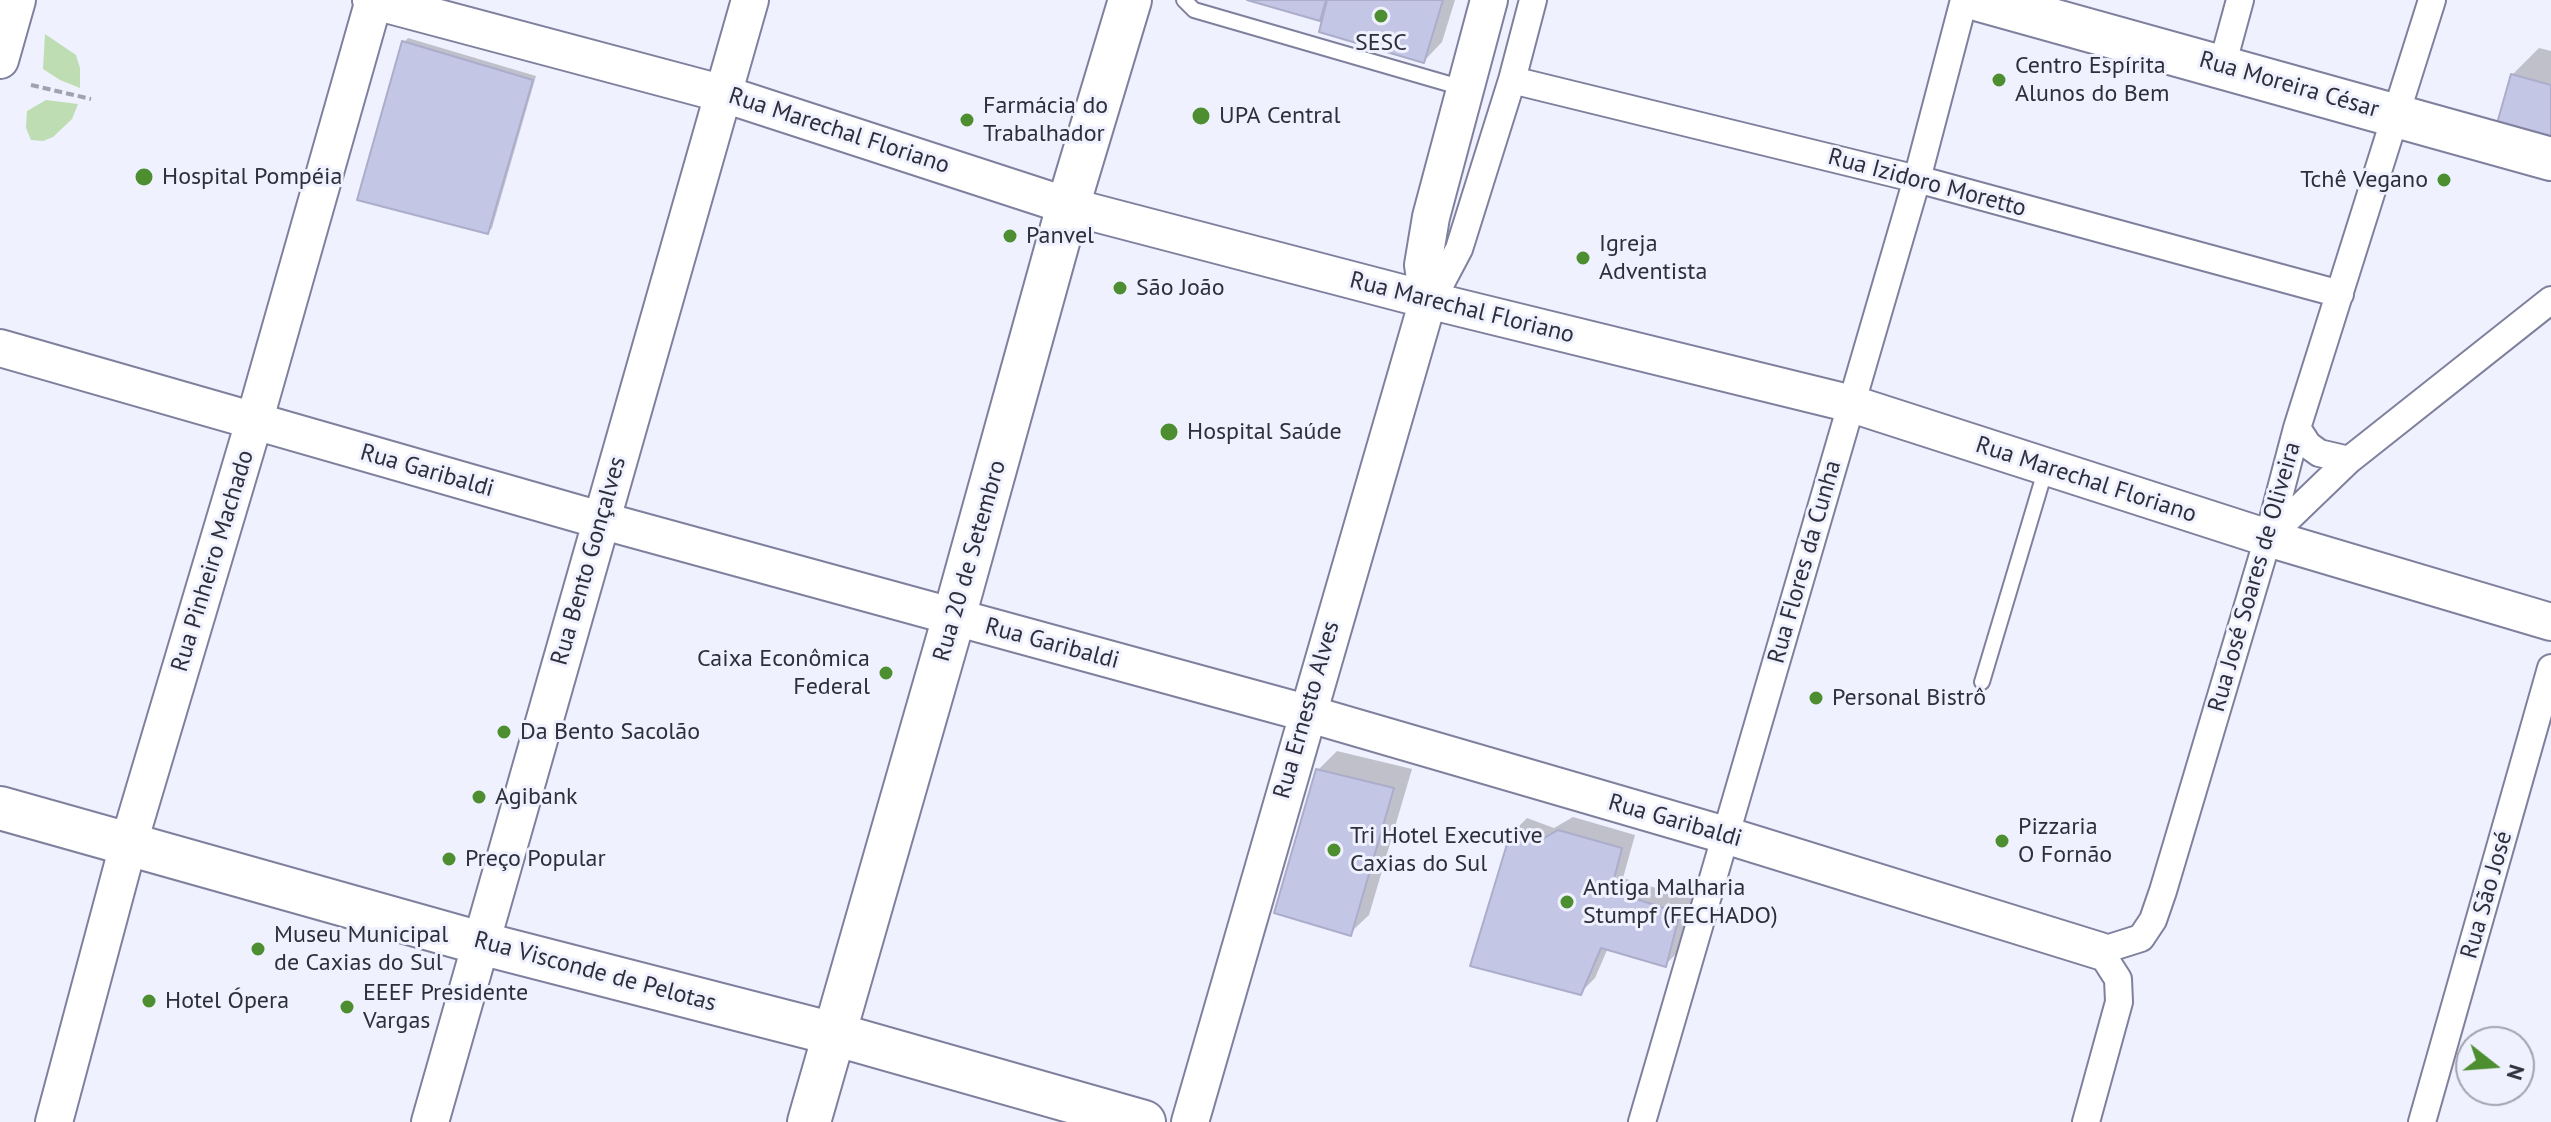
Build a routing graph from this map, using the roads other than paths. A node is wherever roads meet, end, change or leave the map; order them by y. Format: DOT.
graph roads {
  1 [pos="373,0"];
  2 [pos="750,0"];
  3 [pos="1130,0"];
  4 [pos="1184,0"];
  5 [pos="1489,0"];
  6 [pos="1533,0"];
  7 [pos="1964,0"];
  8 [pos="1980,0"];
  9 [pos="2240,0"];
  10 [pos="2432,0"];
  11 [pos="9,15"];
  12 [pos="0,60"];
  13 [pos="2222,66"];
  14 [pos="1512,80"];
  15 [pos="1464,88"];
  16 [pos="724,94"];
  17 [pos="2397,116"];
  18 [pos="2551,159"];
  19 [pos="1917,179"];
  20 [pos="1068,206"];
  21 [pos="2340,294"];
  22 [pos="1428,300"];
  23 [pos="2551,300"];
  24 [pos="0,348"];
  25 [pos="1852,404"];
  26 [pos="254,422"];
  27 [pos="2297,428"];
  28 [pos="2349,460"];
  29 [pos="2046,468"];
  30 [pos="600,520"];
  31 [pos="2268,538"];
  32 [pos="954,617"];
  33 [pos="2551,622"];
  34 [pos="2551,668"];
  35 [pos="1982,682"];
  36 [pos="1306,713"];
  37 [pos="0,808"];
  38 [pos="1725,835"];
  39 [pos="129,842"];
  40 [pos="480,943"];
  41 [pos="2100,951"];
  42 [pos="834,1034"];
  43 [pos="54,1122"];
  44 [pos="430,1122"];
  45 [pos="809,1122"];
  46 [pos="1144,1122"];
  47 [pos="1190,1122"];
  48 [pos="1642,1122"];
  49 [pos="2086,1122"];
  50 [pos="2422,1122"];
  1 -- 16 [label="street, Rua Marechal Floriano"];
  1 -- 26 [label="street, Rua Pinheiro Machado"];
  2 -- 16 [label="street, Rua Bento Gonçalves"];
  3 -- 20 [label="main road, Rua 20 de Setembro"];
  4 -- 15 [label="lane"];
  5 -- 15 [label="street, Rua Ernesto Alves"];
  6 -- 14 [label="street, Rua Ernesto Alves"];
  7 -- 19 [label="street, Rua Flores da Cunha"];
  8 -- 13 [label="main road, Rua Moreira César"];
  9 -- 13 [label="street"];
  10 -- 17 [label="street, Rua José Soares de Oliveira"];
  11 -- 12 [label="street"];
  13 -- 17 [label="main road, Rua Moreira César"];
  14 -- 19 [label="street, Rua Izidoro Moretto"];
  14 -- 22 [label="street, Rua Ernesto Alves"];
  15 -- 22 [label="street, Rua Ernesto Alves"];
  16 -- 20 [label="street, Rua Marechal Floriano"];
  16 -- 30 [label="street, Rua Bento Gonçalves"];
  17 -- 18 [label="main road, Rua Moreira César"];
  17 -- 21 [label="street, Rua José Soares de Oliveira"];
  19 -- 21 [label="street, Rua Izidoro Moretto"];
  19 -- 25 [label="street, Rua Flores da Cunha"];
  20 -- 22 [label="street, Rua Marechal Floriano"];
  20 -- 32 [label="main road, Rua 20 de Setembro"];
  21 -- 27 [label="street, Rua José Soares de Oliveira"];
  22 -- 25 [label="street, Rua Marechal Floriano"];
  22 -- 36 [label="street, Rua Ernesto Alves"];
  23 -- 28 [label="street"];
  24 -- 26 [label="street, Rua Garibaldi"];
  25 -- 29 [label="street, Rua Marechal Floriano"];
  25 -- 38 [label="street, Rua Flores da Cunha"];
  26 -- 30 [label="street, Rua Garibaldi"];
  26 -- 39 [label="street, Rua Pinheiro Machado"];
  27 -- 28 [label="street"];
  27 -- 31 [label="street, Rua José Soares de Oliveira"];
  28 -- 31 [label="street"];
  29 -- 31 [label="street, Rua Marechal Floriano"];
  29 -- 35 [label="lane"];
  30 -- 32 [label="street, Rua Garibaldi"];
  30 -- 40 [label="street, Rua Bento Gonçalves"];
  31 -- 33 [label="street, Rua Marechal Floriano"];
  31 -- 41 [label="street, Rua José Soares de Oliveira"];
  32 -- 36 [label="street, Rua Garibaldi"];
  32 -- 42 [label="main road, Rua 20 de Setembro"];
  34 -- 50 [label="street, Rua São José"];
  36 -- 38 [label="street, Rua Garibaldi"];
  36 -- 47 [label="street, Rua Ernesto Alves"];
  37 -- 39 [label="main road, Rua Visconde de Pelotas"];
  38 -- 41 [label="street, Rua Garibaldi"];
  38 -- 48 [label="street, Rua Flores da Cunha"];
  39 -- 40 [label="main road, Rua Visconde de Pelotas"];
  39 -- 43 [label="street, Rua Pinheiro Machado"];
  40 -- 42 [label="main road, Rua Visconde de Pelotas"];
  40 -- 44 [label="street, Rua Bento Gonçalves"];
  41 -- 49 [label="street"];
  42 -- 45 [label="main road, Rua 20 de Setembro"];
  42 -- 46 [label="main road, Rua Visconde de Pelotas"];
}
